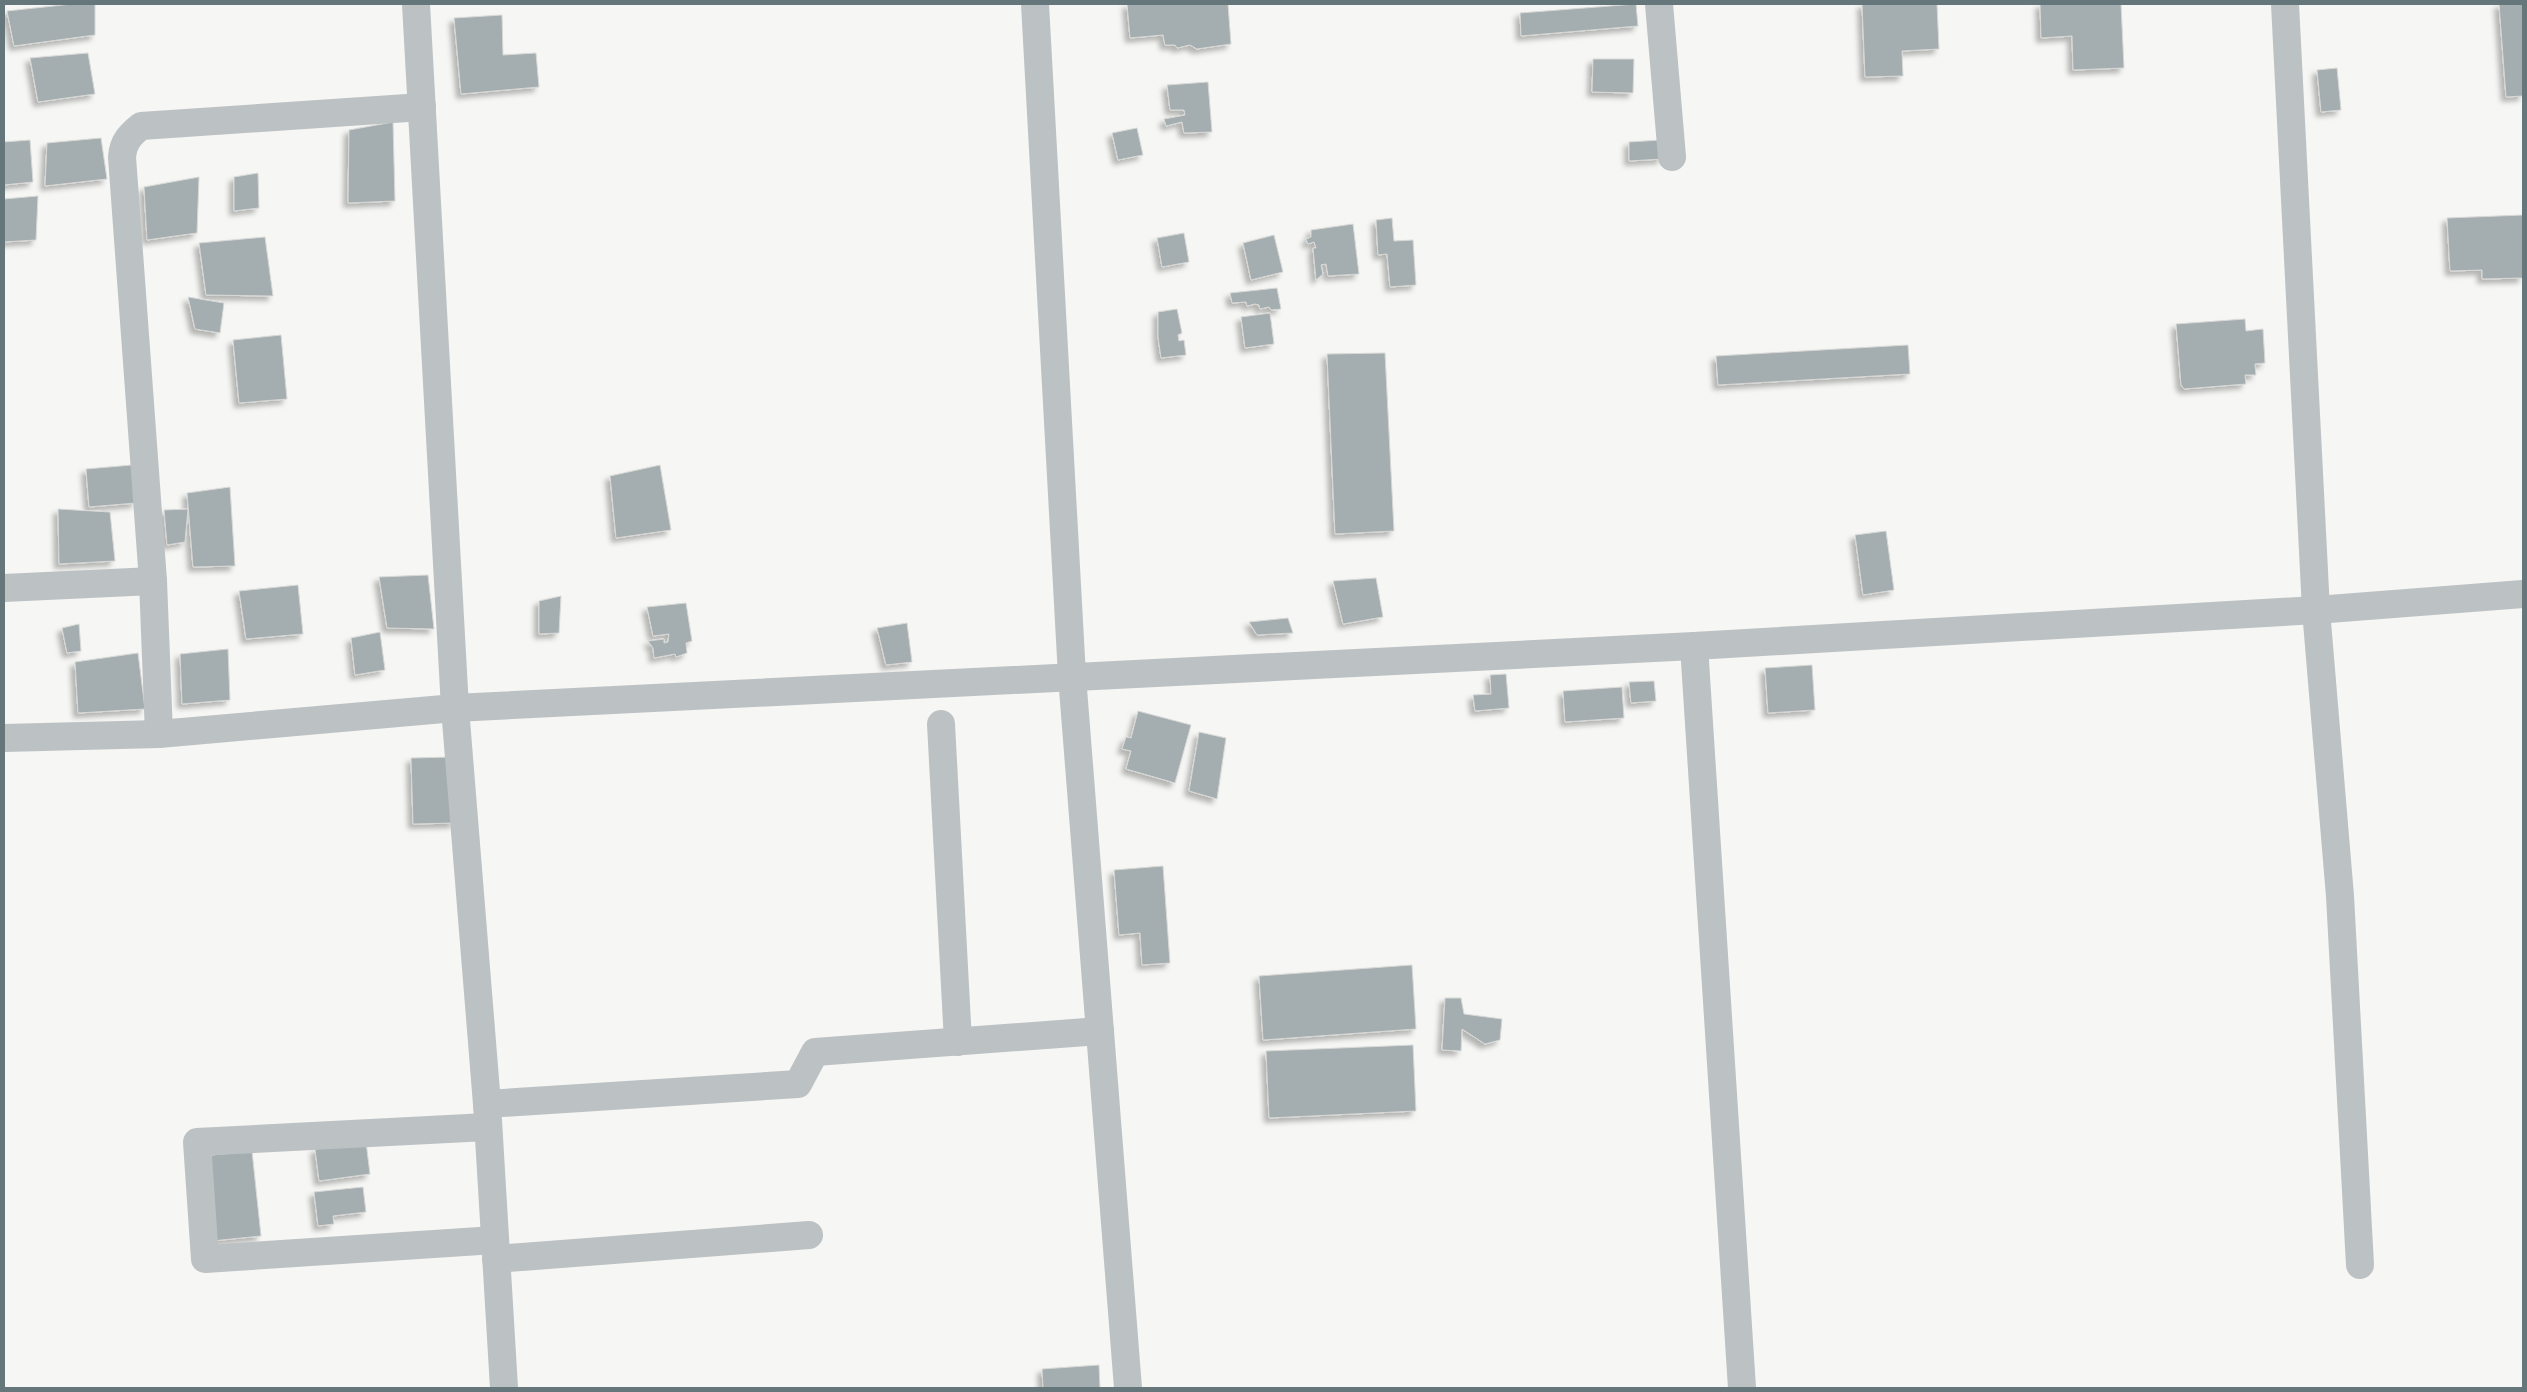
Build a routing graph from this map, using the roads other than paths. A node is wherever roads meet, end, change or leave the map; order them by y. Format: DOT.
graph roads {
  1 [pos="416,4"];
  2 [pos="1035,4"];
  3 [pos="1659,4"];
  4 [pos="2286,4"];
  5 [pos="422,107"];
  6 [pos="1672,157"];
  7 [pos="153,581"];
  8 [pos="4,588"];
  9 [pos="2523,594"];
  10 [pos="2316,610"];
  11 [pos="1694,646"];
  12 [pos="1072,676"];
  13 [pos="455,708"];
  14 [pos="941,724"];
  15 [pos="160,734"];
  16 [pos="4,738"];
  17 [pos="1100,1031"];
  18 [pos="958,1042"];
  19 [pos="487,1115"];
  20 [pos="809,1235"];
  21 [pos="495,1250"];
  22 [pos="2360,1265"];
  23 [pos="504,1388"];
  24 [pos="1128,1388"];
  25 [pos="1742,1388"];
  1 -- 5 [label="street"];
  2 -- 12 [label="street"];
  3 -- 6 [label="street"];
  4 -- 10 [label="street"];
  5 -- 7 [label="street"];
  5 -- 13 [label="street"];
  7 -- 8 [label="street"];
  7 -- 15 [label="street"];
  9 -- 10 [label="street"];
  10 -- 11 [label="street"];
  10 -- 22 [label="street"];
  11 -- 12 [label="street"];
  11 -- 25 [label="street"];
  12 -- 13 [label="street"];
  12 -- 17 [label="street"];
  13 -- 15 [label="street"];
  13 -- 19 [label="street"];
  14 -- 18 [label="street"];
  15 -- 16 [label="street"];
  17 -- 18 [label="street"];
  17 -- 24 [label="street"];
  18 -- 19 [label="street"];
  19 -- 21 [label="street"];
  19 -- 21 [label="street"];
  20 -- 21 [label="street"];
  21 -- 23 [label="street"];
}
